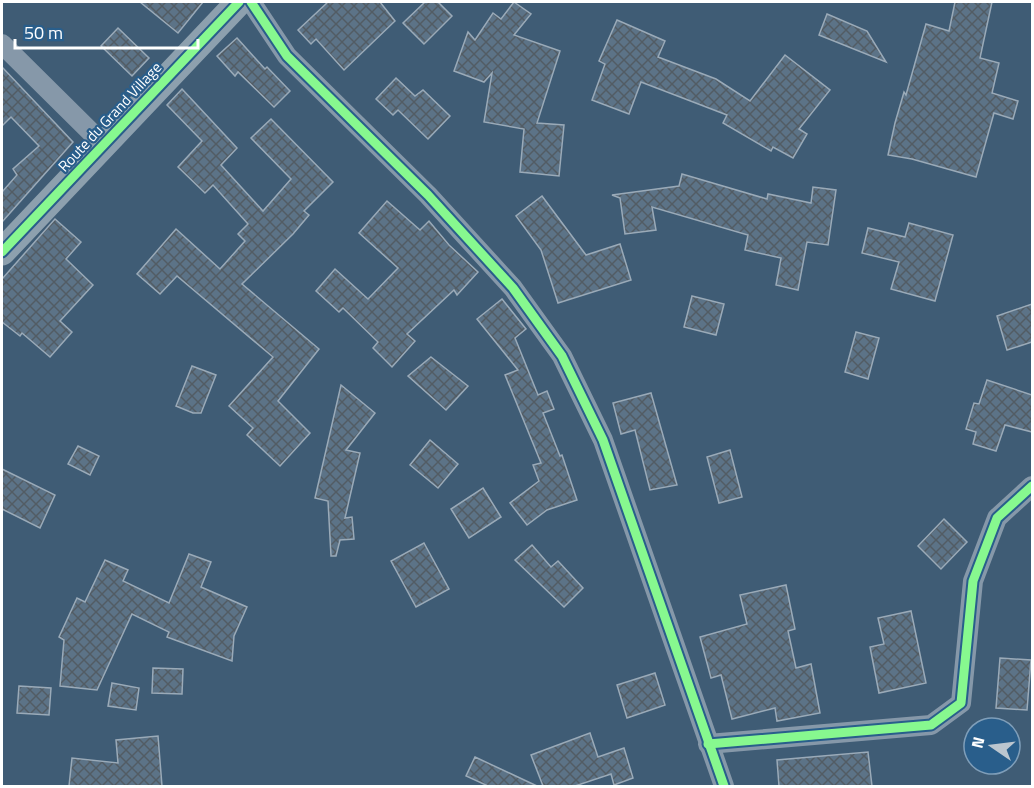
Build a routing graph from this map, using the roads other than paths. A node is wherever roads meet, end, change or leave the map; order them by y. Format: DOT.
graph roads {
  1 [pos="239,2"];
  2 [pos="251,2"];
  3 [pos="2,44"];
  4 [pos="104,145"];
  5 [pos="2,252"];
  6 [pos="1032,486"];
  7 [pos="708,744"];
  8 [pos="724,786"];
  1 -- 4 [label="street, Route du Grand Village"];
  2 -- 7 [label="street"];
  3 -- 4 [label="street"];
  4 -- 5 [label="street, Route du Grand Village"];
  6 -- 7 [label="street"];
  7 -- 8 [label="street"];
}
